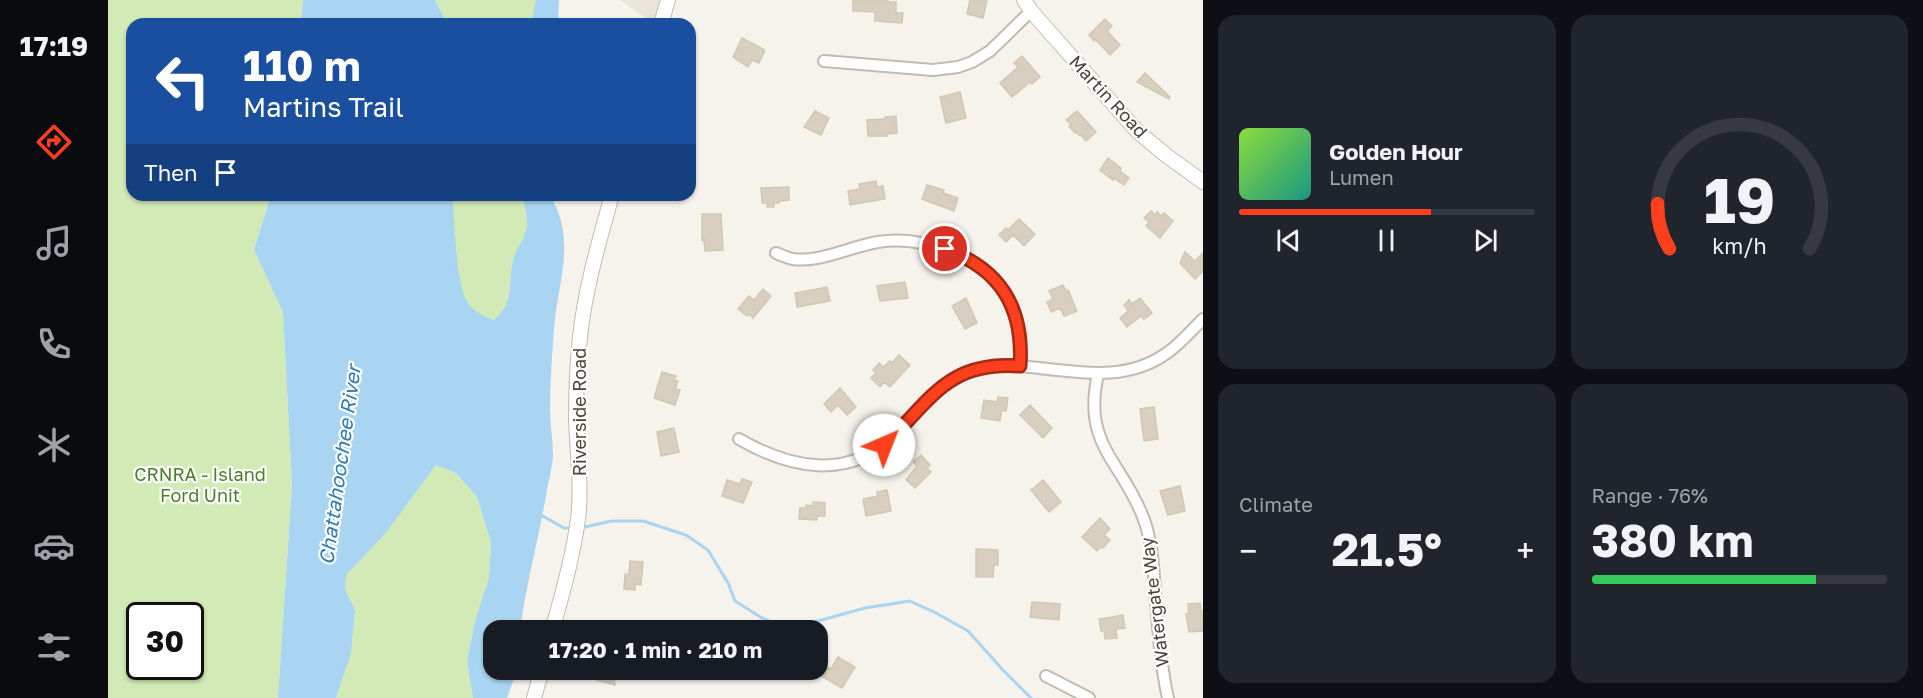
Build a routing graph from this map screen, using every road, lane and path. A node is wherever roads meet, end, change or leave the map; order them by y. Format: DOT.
graph roads {
  1 [pos="668,0"];
  2 [pos="1027,6"];
  3 [pos="663,18"];
  4 [pos="824,61"];
  5 [pos="1203,182"];
  6 [pos="610,201"];
  7 [pos="776,253"];
  8 [pos="1203,319"];
  9 [pos="1020,366"];
  10 [pos="1098,374"];
  11 [pos="739,439"];
  12 [pos="555,620"];
  13 [pos="1046,676"];
  14 [pos="539,680"];
  15 [pos="534,698"];
  16 [pos="1089,698"];
  17 [pos="1168,698"];
  1 -- 3 [label="street"];
  2 -- 4 [label="street"];
  2 -- 5 [label="street, Martin Road"];
  6 -- 12 [label="street, Riverside Road"];
  7 -- 9 [label="street"];
  8 -- 10 [label="street"];
  9 -- 10 [label="street"];
  9 -- 11 [label="street"];
  10 -- 17 [label="street, Watergate Way"];
  13 -- 16 [label="street"];
  14 -- 15 [label="street"];
}
